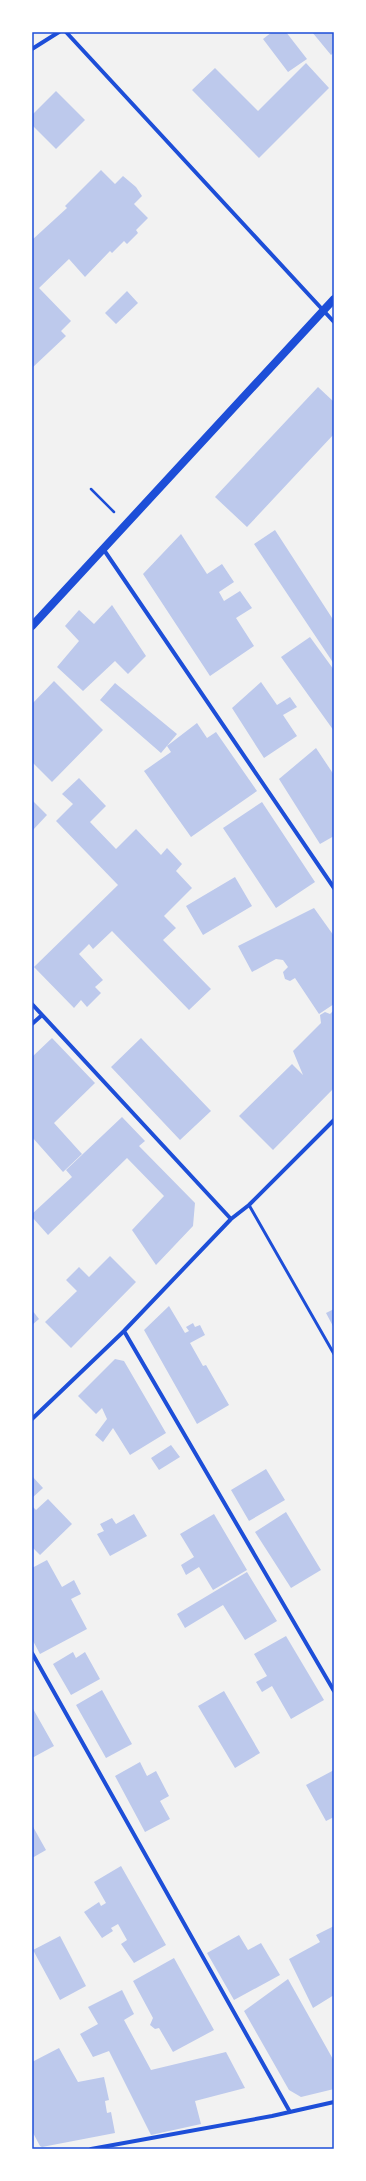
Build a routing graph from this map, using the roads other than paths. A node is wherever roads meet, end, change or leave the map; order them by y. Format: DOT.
graph roads {
  1 [pos="59,32"];
  2 [pos="66,32"];
  3 [pos="32,49"];
  4 [pos="334,299"];
  5 [pos="323,310"];
  6 [pos="334,322"];
  7 [pos="104,550"];
  8 [pos="32,626"];
  9 [pos="334,888"];
  10 [pos="32,1004"];
  11 [pos="42,1015"];
  12 [pos="32,1024"];
  13 [pos="334,1120"];
  14 [pos="249,1205"];
  15 [pos="232,1219"];
  16 [pos="124,1331"];
  17 [pos="334,1354"];
  18 [pos="32,1419"];
  19 [pos="32,1653"];
  20 [pos="334,1691"];
  21 [pos="334,2102"];
  22 [pos="290,2112"];
  23 [pos="91,2149"];
  1 -- 3 [label="street"];
  2 -- 5 [label="street"];
  4 -- 5 [label="main road"];
  5 -- 6 [label="street"];
  5 -- 7 [label="main road"];
  7 -- 8 [label="main road"];
  7 -- 9 [label="street"];
  10 -- 11 [label="street"];
  11 -- 12 [label="street"];
  11 -- 15 [label="street"];
  13 -- 14 [label="street"];
  14 -- 15 [label="street"];
  14 -- 17 [label="lane"];
  15 -- 16 [label="street"];
  16 -- 18 [label="street"];
  16 -- 20 [label="street"];
  19 -- 22 [label="street"];
  21 -- 22 [label="street"];
  22 -- 23 [label="street"];
}
